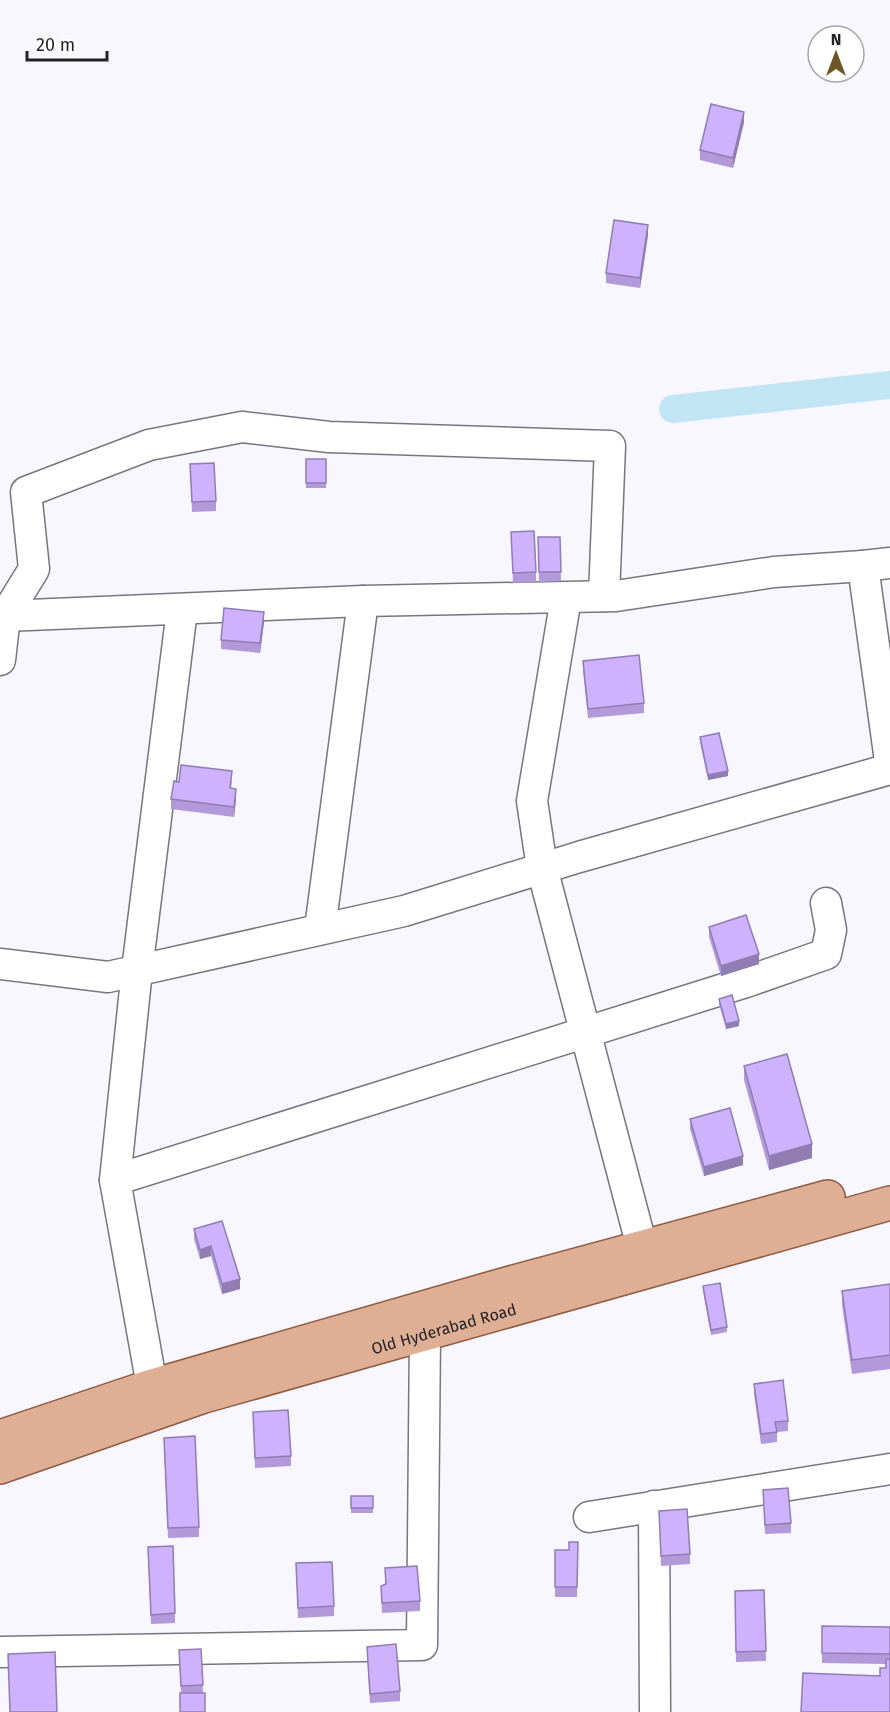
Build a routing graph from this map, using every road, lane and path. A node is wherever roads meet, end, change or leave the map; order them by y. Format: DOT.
graph roads {
  1 [pos="876,564"];
  2 [pos="604,596"];
  3 [pos="566,598"];
  4 [pos="363,601"];
  5 [pos="182,610"];
  6 [pos="5,616"];
  7 [pos="0,660"];
  8 [pos="890,761"];
  9 [pos="890,769"];
  10 [pos="542,868"];
  11 [pos="826,903"];
  12 [pos="320,929"];
  13 [pos="0,964"];
  14 [pos="136,970"];
  15 [pos="586,1032"];
  16 [pos="115,1179"];
  17 [pos="890,1180"];
  18 [pos="890,1203"];
  19 [pos="642,1247"];
  20 [pos="425,1334"];
  21 [pos="152,1386"];
  22 [pos="0,1437"];
  23 [pos="0,1467"];
  24 [pos="890,1469"];
  25 [pos="654,1506"];
  26 [pos="589,1517"];
  27 [pos="0,1652"];
  28 [pos="655,1712"];
  1 -- 2 [label="street"];
  1 -- 8 [label="street"];
  2 -- 3 [label="street"];
  2 -- 6 [label="street"];
  3 -- 4 [label="street"];
  3 -- 10 [label="street"];
  4 -- 5 [label="street"];
  4 -- 12 [label="street"];
  5 -- 6 [label="street"];
  5 -- 14 [label="street"];
  6 -- 7 [label="street"];
  9 -- 10 [label="street"];
  10 -- 12 [label="street"];
  10 -- 15 [label="street"];
  11 -- 15 [label="street"];
  12 -- 14 [label="street"];
  13 -- 14 [label="street"];
  14 -- 16 [label="street"];
  15 -- 16 [label="street"];
  15 -- 19 [label="street"];
  16 -- 21 [label="street"];
  17 -- 19 [label="main road"];
  18 -- 20 [label="main road, Old Hyderabad Road"];
  19 -- 21 [label="main road"];
  20 -- 23 [label="main road, Old Hyderabad Road"];
  20 -- 27 [label="street"];
  21 -- 22 [label="main road"];
  24 -- 25 [label="street"];
  25 -- 26 [label="street"];
  25 -- 28 [label="street"];
}
